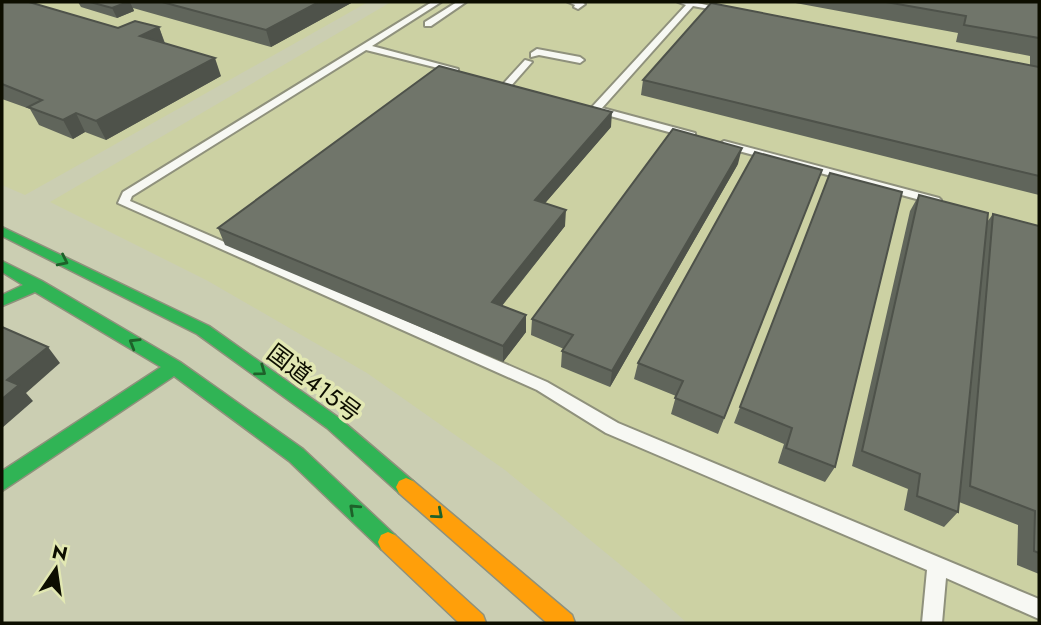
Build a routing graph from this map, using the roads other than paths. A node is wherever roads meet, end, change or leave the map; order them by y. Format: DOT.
graph roads {
  1 [pos="437,2"];
  2 [pos="462,2"];
  3 [pos="686,3"];
  4 [pos="731,12"];
  5 [pos="428,24"];
  6 [pos="365,47"];
  7 [pos="580,60"];
  8 [pos="469,75"];
  9 [pos="495,82"];
  10 [pos="508,85"];
  11 [pos="520,89"];
  12 [pos="582,105"];
  13 [pos="595,109"];
  14 [pos="702,138"];
  15 [pos="716,141"];
  16 [pos="945,203"];
  17 [pos="2,231"];
  18 [pos="2,266"];
  19 [pos="37,285"];
  20 [pos="2,301"];
  21 [pos="174,368"];
  22 [pos="2,482"];
  23 [pos="937,565"];
  24 [pos="1039,609"];
  25 [pos="475,623"];
  26 [pos="564,623"];
  27 [pos="932,623"];
  1 -- 6 [label="lane"];
  2 -- 5 [label="lane"];
  3 -- 4 [label="lane"];
  3 -- 13 [label="lane"];
  6 -- 8 [label="lane"];
  6 -- 23 [label="lane"];
  7 -- 10 [label="lane"];
  9 -- 10 [label="lane"];
  10 -- 11 [label="lane"];
  12 -- 13 [label="lane"];
  13 -- 14 [label="lane"];
  15 -- 16 [label="lane"];
  17 -- 26 [label="main road, 国道415号, one-way"];
  18 -- 19 [label="main road"];
  19 -- 20 [label="main road"];
  21 -- 19 [label="main road, one-way"];
  21 -- 22 [label="main road"];
  25 -- 21 [label="main road, one-way"];
  23 -- 24 [label="lane"];
  23 -- 27 [label="lane"];
}
